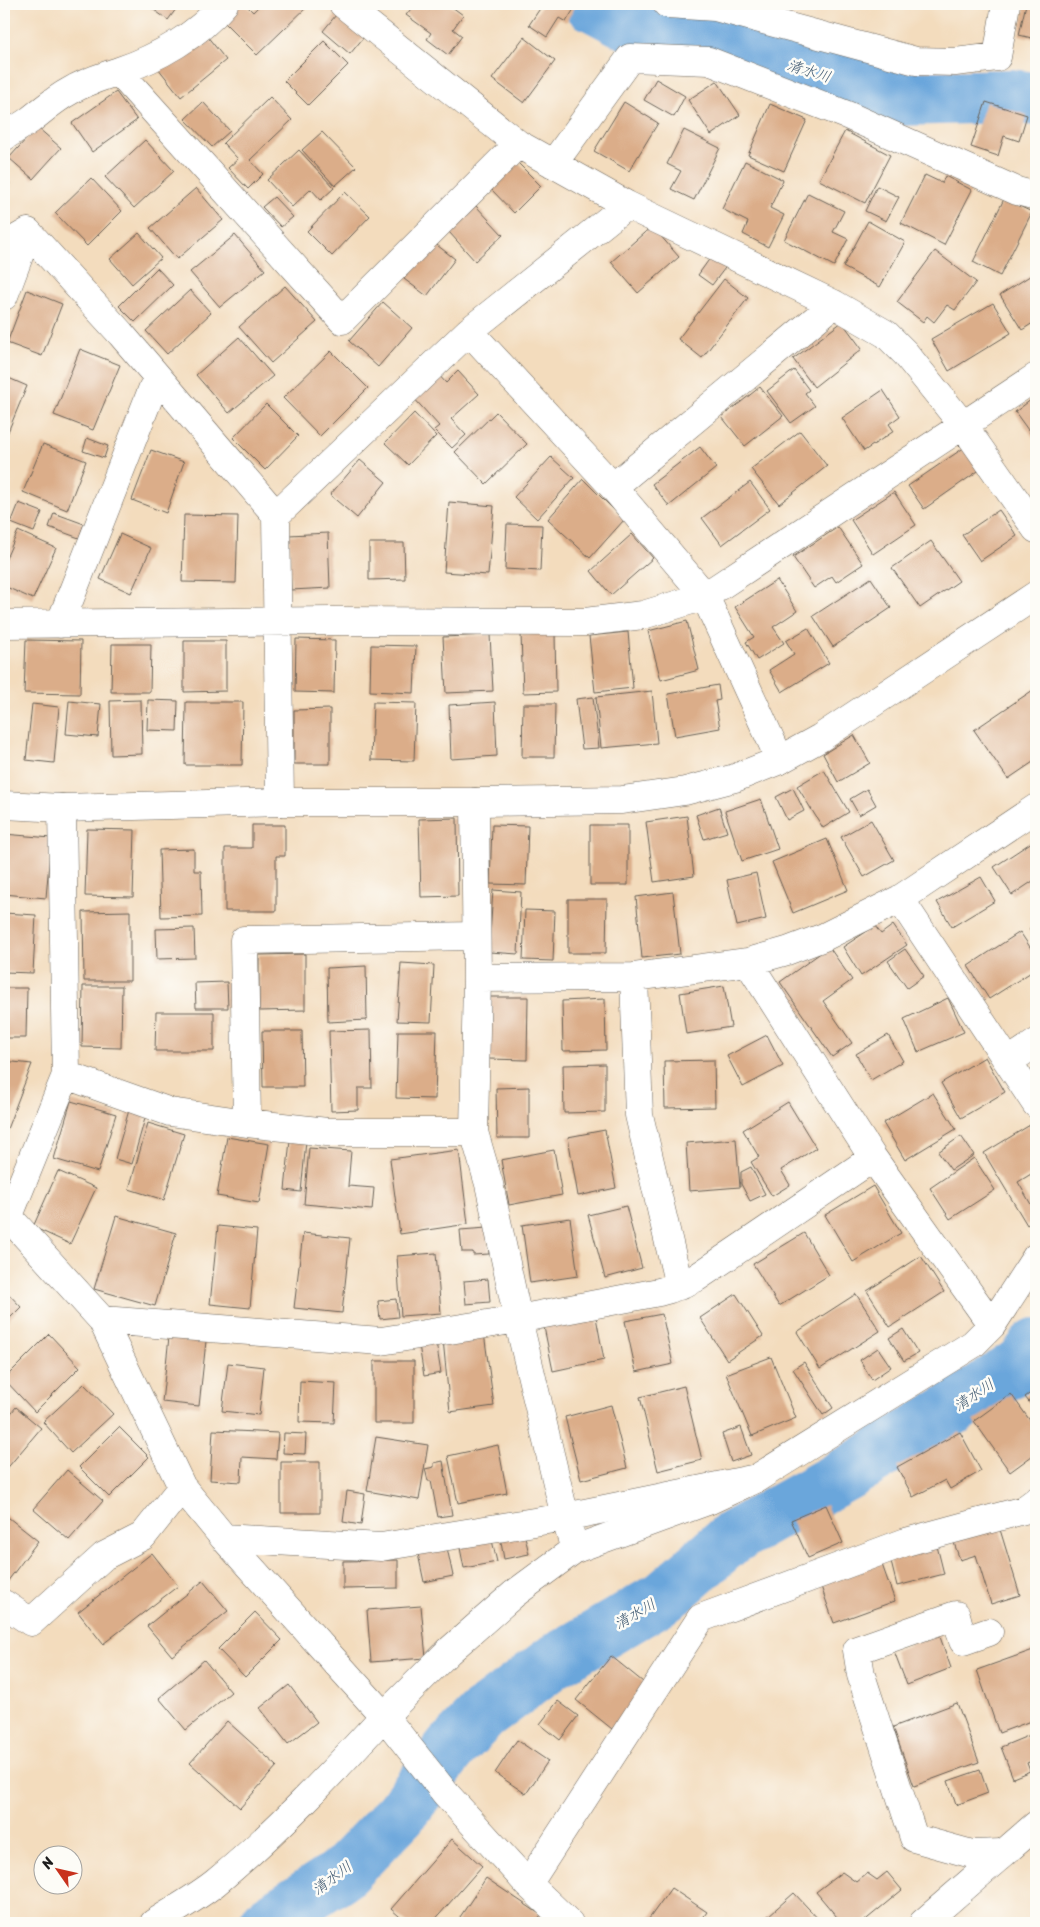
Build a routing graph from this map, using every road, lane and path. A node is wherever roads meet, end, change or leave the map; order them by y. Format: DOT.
graph roads {
  1 [pos="224,4"];
  2 [pos="343,4"];
  3 [pos="667,4"];
  4 [pos="1006,4"];
  5 [pos="119,72"];
  6 [pos="4,137"];
  7 [pos="518,144"];
  8 [pos="554,164"];
  9 [pos="1036,196"];
  10 [pos="628,205"];
  11 [pos="28,232"];
  12 [pos="4,246"];
  13 [pos="4,296"];
  14 [pos="834,304"];
  15 [pos="469,331"];
  16 [pos="156,377"];
  17 [pos="1036,378"];
  18 [pos="962,425"];
  19 [pos="613,487"];
  20 [pos="276,515"];
  21 [pos="1036,529"];
  22 [pos="1036,595"];
  23 [pos="705,596"];
  24 [pos="279,621"];
  25 [pos="4,624"];
  26 [pos="60,624"];
  27 [pos="780,760"];
  28 [pos="280,802"];
  29 [pos="474,802"];
  30 [pos="4,806"];
  31 [pos="62,808"];
  32 [pos="1036,808"];
  33 [pos="900,899"];
  34 [pos="475,936"];
  35 [pos="748,962"];
  36 [pos="476,978"];
  37 [pos="634,978"];
  38 [pos="1036,1043"];
  39 [pos="1009,1061"];
  40 [pos="66,1075"];
  41 [pos="1036,1104"];
  42 [pos="247,1123"];
  43 [pos="474,1132"];
  44 [pos="873,1158"];
  45 [pos="6,1215"];
  46 [pos="1036,1257"];
  47 [pos="679,1286"];
  48 [pos="518,1319"];
  49 [pos="102,1320"];
  50 [pos="992,1325"];
  51 [pos="757,1478"];
  52 [pos="182,1486"];
  53 [pos="1036,1502"];
  54 [pos="565,1517"];
  55 [pos="224,1538"];
  56 [pos="575,1549"];
  57 [pos="4,1604"];
  58 [pos="989,1632"];
  59 [pos="384,1716"];
  60 [pos="1036,1825"];
  61 [pos="1003,1853"];
  62 [pos="528,1884"];
  63 [pos="566,1922"];
  64 [pos="154,1923"];
  65 [pos="923,1923"];
  1 -- 5 [label="street"];
  2 -- 7 [label="street"];
  3 -- 4 [label="street"];
  5 -- 6 [label="street"];
  5 -- 7 [label="street"];
  7 -- 8 [label="street"];
  8 -- 9 [label="street"];
  8 -- 10 [label="street"];
  10 -- 14 [label="street"];
  10 -- 15 [label="street"];
  11 -- 12 [label="street"];
  11 -- 13 [label="street"];
  11 -- 16 [label="street"];
  14 -- 18 [label="street"];
  14 -- 19 [label="street"];
  15 -- 19 [label="street"];
  15 -- 20 [label="street"];
  16 -- 20 [label="street"];
  16 -- 26 [label="street"];
  17 -- 18 [label="street"];
  18 -- 21 [label="street"];
  18 -- 23 [label="street"];
  19 -- 23 [label="street"];
  20 -- 24 [label="street"];
  22 -- 27 [label="street"];
  23 -- 24 [label="street"];
  23 -- 27 [label="street"];
  24 -- 26 [label="street"];
  24 -- 28 [label="street"];
  25 -- 26 [label="street"];
  27 -- 29 [label="street"];
  28 -- 29 [label="street"];
  28 -- 31 [label="street"];
  29 -- 34 [label="street"];
  30 -- 31 [label="street"];
  31 -- 40 [label="street"];
  32 -- 33 [label="street"];
  33 -- 35 [label="street"];
  33 -- 39 [label="street"];
  34 -- 36 [label="street"];
  34 -- 42 [label="street"];
  35 -- 37 [label="street"];
  35 -- 44 [label="street"];
  36 -- 37 [label="street"];
  36 -- 43 [label="street"];
  37 -- 47 [label="street"];
  38 -- 39 [label="street"];
  39 -- 41 [label="street"];
  40 -- 42 [label="street"];
  40 -- 45 [label="street"];
  42 -- 43 [label="street"];
  43 -- 48 [label="street"];
  44 -- 47 [label="street"];
  44 -- 50 [label="street"];
  45 -- 49 [label="street"];
  46 -- 50 [label="street"];
  47 -- 48 [label="street"];
  48 -- 49 [label="street"];
  48 -- 54 [label="street"];
  49 -- 52 [label="street"];
  50 -- 51 [label="street"];
  51 -- 54 [label="street"];
  51 -- 56 [label="street"];
  52 -- 55 [label="street"];
  52 -- 57 [label="street"];
  53 -- 62 [label="street"];
  54 -- 55 [label="street"];
  54 -- 56 [label="street"];
  55 -- 59 [label="street"];
  56 -- 59 [label="street"];
  58 -- 61 [label="street"];
  59 -- 62 [label="street"];
  59 -- 64 [label="street"];
  60 -- 61 [label="street"];
  61 -- 65 [label="street"];
  62 -- 63 [label="street"];
}
